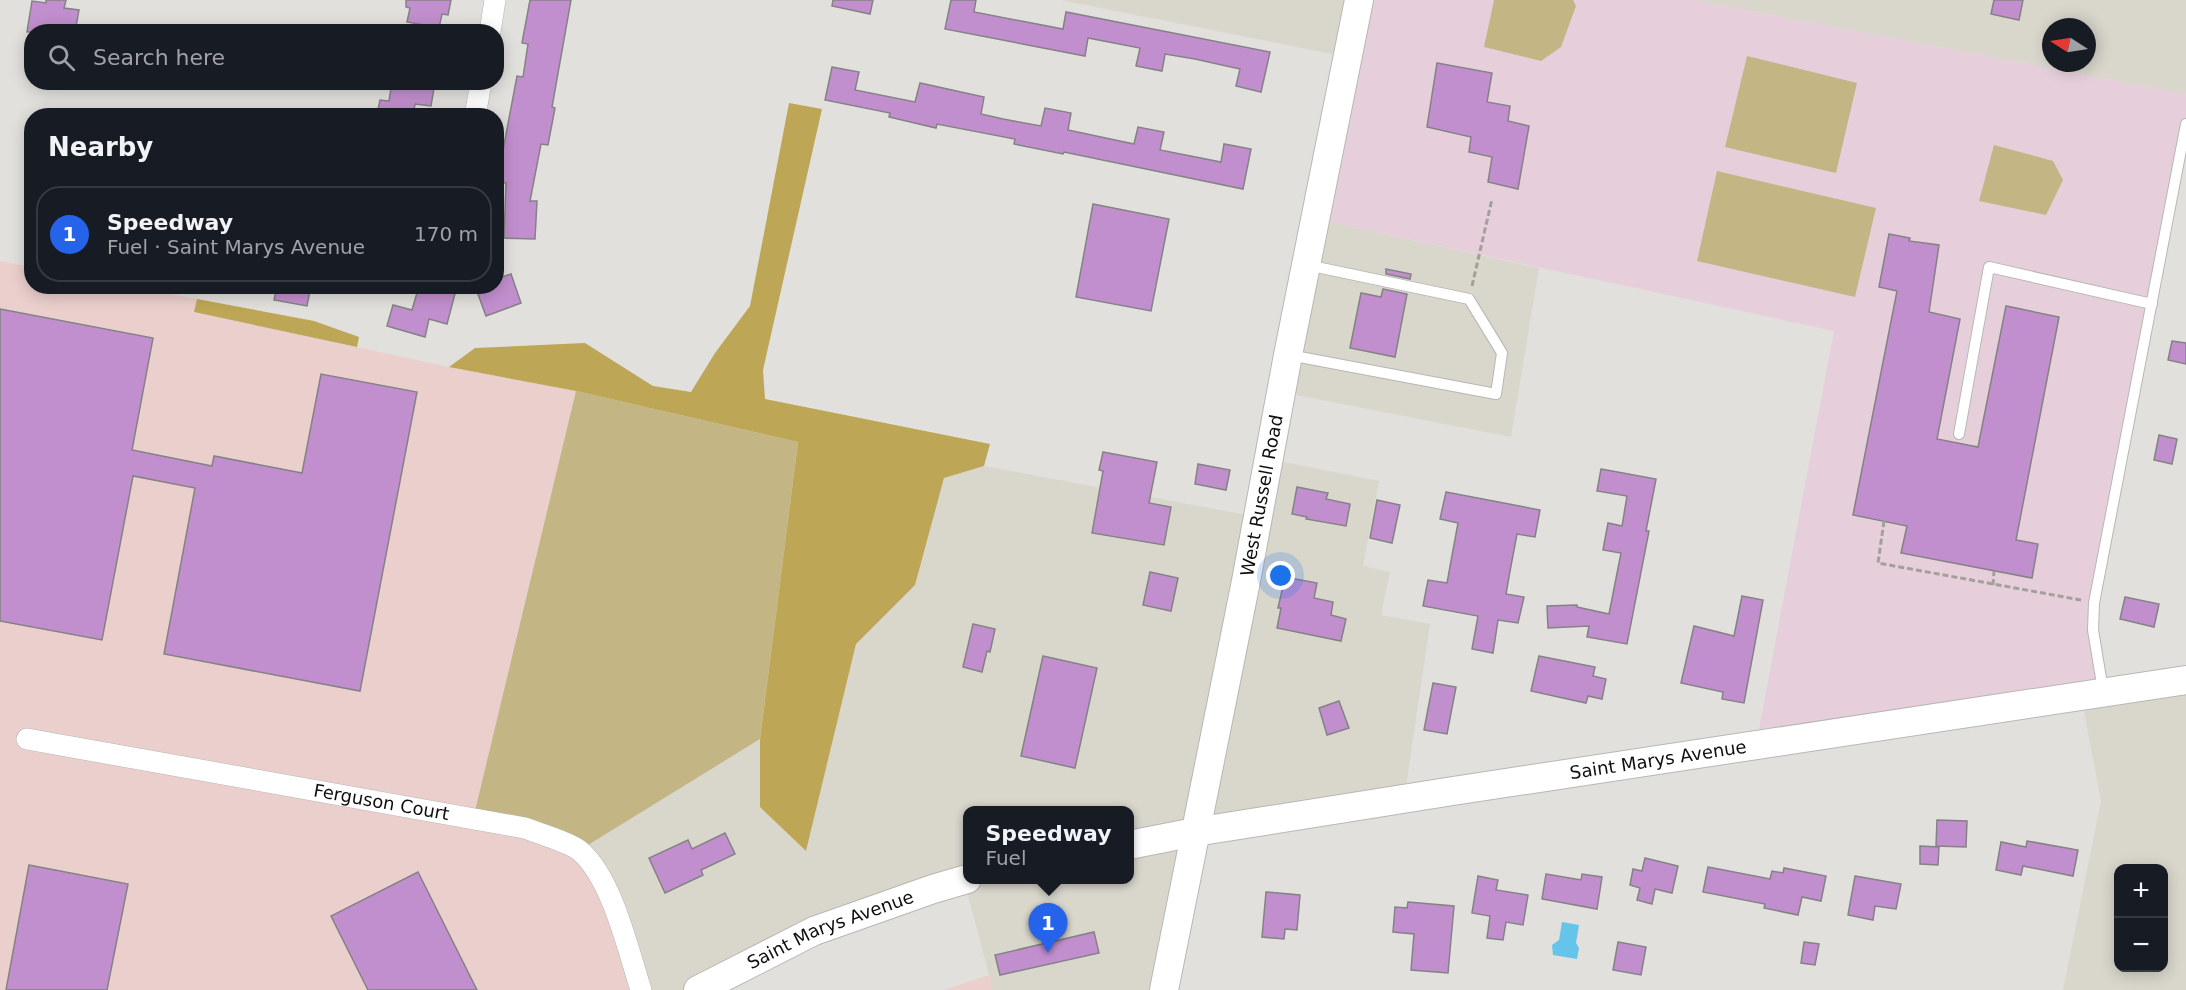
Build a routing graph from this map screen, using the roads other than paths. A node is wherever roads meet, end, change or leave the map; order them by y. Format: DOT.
graph roads {
  1 [pos="495,0"];
  2 [pos="1359,0"];
  3 [pos="491,24"];
  4 [pos="480,90"];
  5 [pos="476,108"];
  6 [pos="2186,124"];
  7 [pos="1306,265"];
  8 [pos="2152,304"];
  9 [pos="1288,354"];
  10 [pos="1959,434"];
  11 [pos="2186,680"];
  12 [pos="2104,691"];
  13 [pos="27,739"];
  14 [pos="1195,832"];
  15 [pos="1134,843"];
  16 [pos="963,880"];
  17 [pos="641,990"];
  18 [pos="698,990"];
  19 [pos="1164,990"];
  1 -- 3 [label="street"];
  2 -- 7 [label="main road, West Russell Road"];
  4 -- 5 [label="street"];
  6 -- 8 [label="lane"];
  7 -- 9 [label="main road, West Russell Road"];
  7 -- 9 [label="lane"];
  8 -- 10 [label="lane"];
  8 -- 12 [label="lane"];
  9 -- 14 [label="main road, West Russell Road"];
  11 -- 12 [label="main road, Saint Marys Avenue"];
  12 -- 14 [label="main road, Saint Marys Avenue"];
  13 -- 17 [label="street, Ferguson Court"];
  14 -- 15 [label="main road, Saint Marys Avenue"];
  14 -- 19 [label="main road, West Russell Road"];
  16 -- 18 [label="main road, Saint Marys Avenue"];
}
